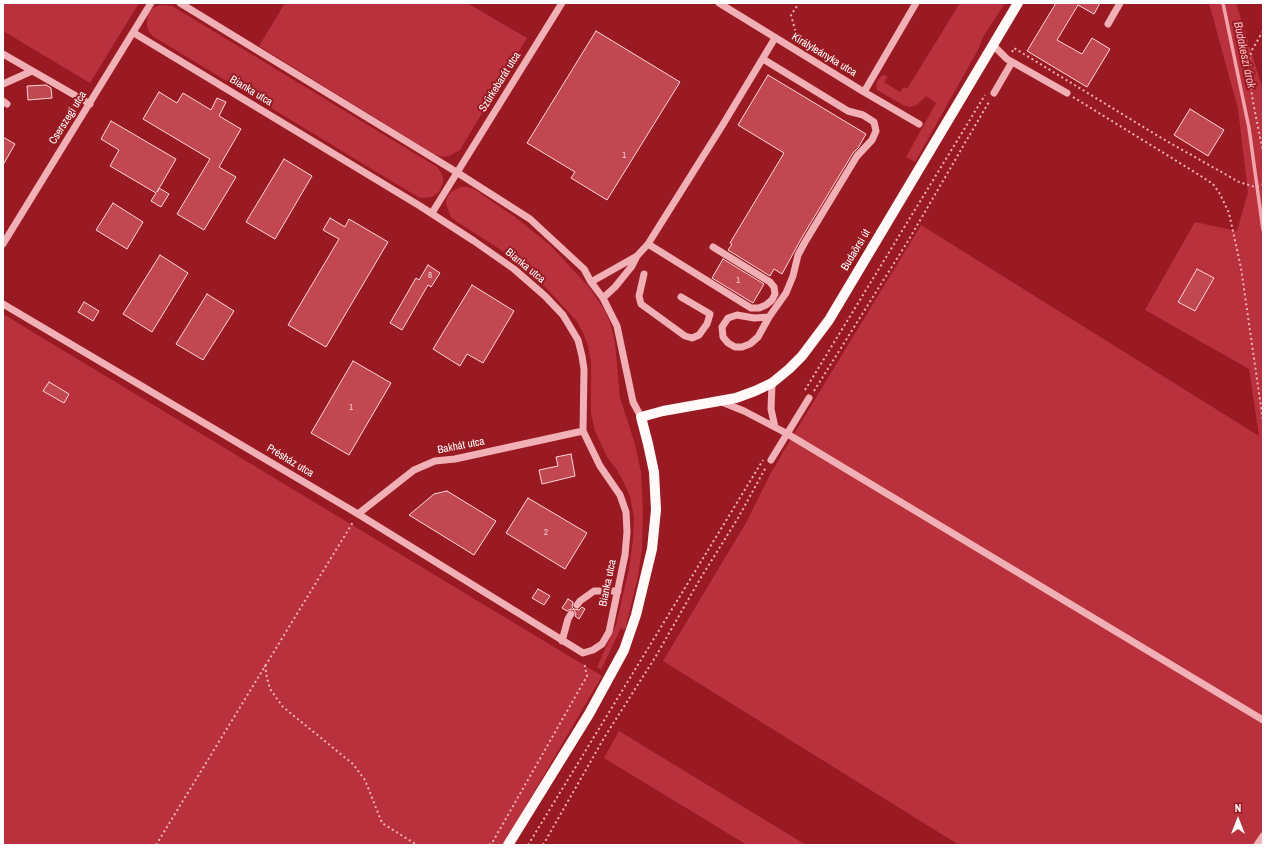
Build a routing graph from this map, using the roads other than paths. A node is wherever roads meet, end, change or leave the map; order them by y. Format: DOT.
graph roads {
  1 [pos="151,3"];
  2 [pos="180,3"];
  3 [pos="562,3"];
  4 [pos="719,3"];
  5 [pos="916,3"];
  6 [pos="1018,3"];
  7 [pos="1120,3"];
  8 [pos="1108,24"];
  9 [pos="134,33"];
  10 [pos="775,38"];
  11 [pos="993,45"];
  12 [pos="3,54"];
  13 [pos="763,59"];
  14 [pos="1010,61"];
  15 [pos="32,71"];
  16 [pos="3,84"];
  17 [pos="864,92"];
  18 [pos="994,93"];
  19 [pos="1066,93"];
  20 [pos="90,104"];
  21 [pos="919,124"];
  22 [pos="458,173"];
  23 [pos="432,213"];
  24 [pos="6,233"];
  25 [pos="3,244"];
  26 [pos="648,244"];
  27 [pos="713,247"];
  28 [pos="637,256"];
  29 [pos="644,274"];
  30 [pos="591,282"];
  31 [pos="681,297"];
  32 [pos="603,298"];
  33 [pos="3,304"];
  34 [pos="769,318"];
  35 [pos="772,383"];
  36 [pos="809,398"];
  37 [pos="719,401"];
  38 [pos="641,417"];
  39 [pos="775,427"];
  40 [pos="583,431"];
  41 [pos="786,433"];
  42 [pos="768,458"];
  43 [pos="358,514"];
  44 [pos="618,591"];
  45 [pos="577,605"];
  46 [pos="571,614"];
  47 [pos="562,641"];
  48 [pos="1263,720"];
  49 [pos="1263,836"];
  50 [pos="508,845"];
  51 [pos="1257,845"];
  1 -- 9 [label="street, Cserszegi utca"];
  2 -- 22 [label="street"];
  3 -- 22 [label="street, Szürkebarát utca"];
  4 -- 10 [label="street, Királyleányka utca"];
  5 -- 17 [label="street"];
  6 -- 11 [label="main road, Budaörsi út"];
  7 -- 8 [label="street"];
  9 -- 20 [label="street, Cserszegi utca"];
  9 -- 23 [label="street, Bianka utca"];
  10 -- 13 [label="street"];
  10 -- 17 [label="street, Királyleányka utca"];
  11 -- 14 [label="street"];
  11 -- 35 [label="main road, Budaörsi út"];
  12 -- 15 [label="street"];
  13 -- 26 [label="street"];
  13 -- 34 [label="street"];
  14 -- 18 [label="street"];
  14 -- 19 [label="street"];
  15 -- 16 [label="street"];
  15 -- 20 [label="street"];
  17 -- 21 [label="street, Királyleányka utca"];
  20 -- 24 [label="street, Cserszegi utca"];
  22 -- 23 [label="street, Szürkebarát utca"];
  22 -- 30 [label="street"];
  23 -- 40 [label="street, Bianka utca"];
  24 -- 25 [label="street, Cserszegi utca"];
  26 -- 27 [label="street"];
  26 -- 28 [label="street"];
  28 -- 30 [label="street"];
  28 -- 32 [label="street"];
  29 -- 31 [label="street"];
  30 -- 32 [label="street"];
  32 -- 38 [label="street"];
  33 -- 43 [label="street, Présház utca"];
  34 -- 34 [label="street"];
  35 -- 37 [label="main road, Budaörsi út"];
  35 -- 39 [label="street"];
  36 -- 41 [label="street"];
  37 -- 38 [label="main road, Budaörsi út"];
  37 -- 39 [label="street"];
  38 -- 50 [label="main road"];
  39 -- 41 [label="street"];
  40 -- 43 [label="street, Bakhát utca"];
  40 -- 44 [label="street, Bianka utca"];
  41 -- 42 [label="street"];
  41 -- 48 [label="street"];
  43 -- 47 [label="street, Présház utca"];
  44 -- 45 [label="street"];
  44 -- 47 [label="street, Bianka utca"];
  46 -- 47 [label="street"];
  49 -- 51 [label="street"];
}
